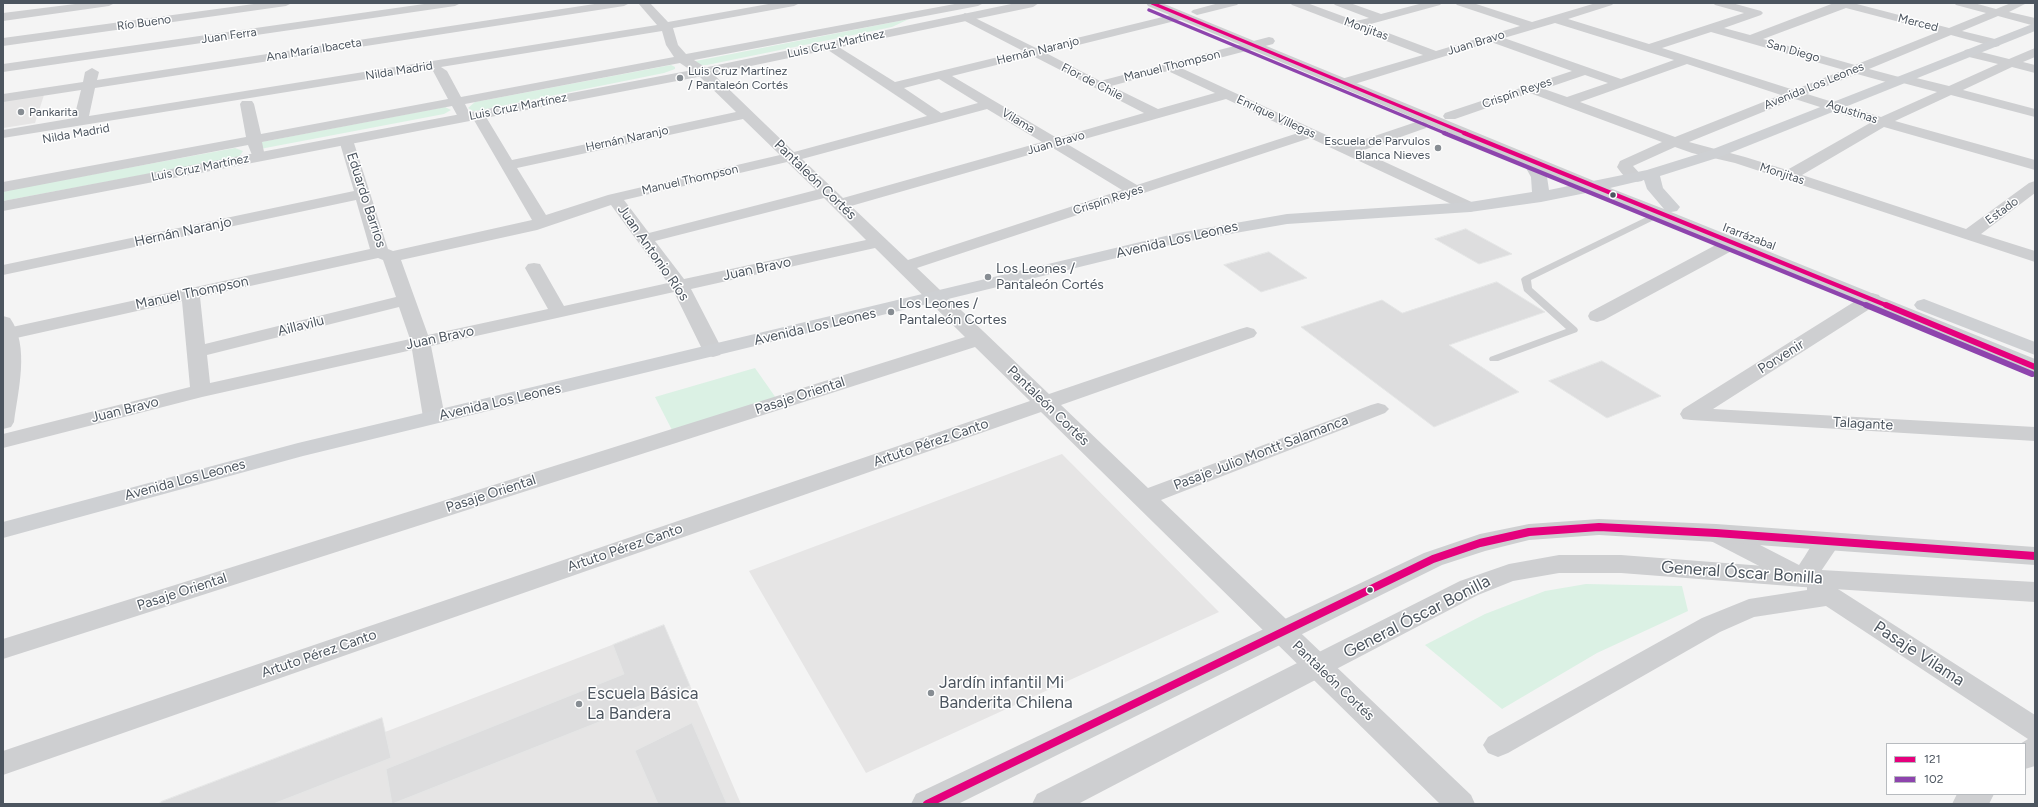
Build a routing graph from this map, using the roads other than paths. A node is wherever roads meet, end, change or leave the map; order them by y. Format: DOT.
graph roads {
  1 [pos="109,3"];
  2 [pos="286,3"];
  3 [pos="455,3"];
  4 [pos="624,3"];
  5 [pos="644,3"];
  6 [pos="794,3"];
  7 [pos="978,3"];
  8 [pos="1033,3"];
  9 [pos="1152,3"];
  10 [pos="1176,3"];
  11 [pos="1233,3"];
  12 [pos="1296,3"];
  13 [pos="1339,3"];
  14 [pos="1436,3"];
  15 [pos="1461,3"];
  16 [pos="1580,3"];
  17 [pos="1608,3"];
  18 [pos="1719,3"];
  19 [pos="1960,3"];
  20 [pos="2021,3"];
  21 [pos="1843,4"];
  22 [pos="427,5"];
  23 [pos="903,7"];
  24 [pos="1594,7"];
  25 [pos="219,8"];
  26 [pos="1197,12"];
  27 [pos="1998,12"];
  28 [pos="1755,13"];
  29 [pos="915,15"];
  30 [pos="1183,16"];
  31 [pos="3,17"];
  32 [pos="965,17"];
  33 [pos="1380,18"];
  34 [pos="1556,19"];
  35 [pos="2035,22"];
  36 [pos="1793,23"];
  37 [pos="1355,25"];
  38 [pos="1532,26"];
  39 [pos="2035,27"];
  40 [pos="1712,28"];
  41 [pos="667,29"];
  42 [pos="440,31"];
  43 [pos="1951,31"];
  44 [pos="220,37"];
  45 [pos="1491,38"];
  46 [pos="1751,39"];
  47 [pos="1269,41"];
  48 [pos="3,42"];
  49 [pos="1995,43"];
  50 [pos="829,45"];
  51 [pos="1254,45"];
  52 [pos="1651,48"];
  53 [pos="1034,52"];
  54 [pos="2035,52"];
  55 [pos="1968,53"];
  56 [pos="96,55"];
  57 [pos="1436,55"];
  58 [pos="683,59"];
  59 [pos="1687,60"];
  60 [pos="455,62"];
  61 [pos="2011,63"];
  62 [pos="221,64"];
  63 [pos="1169,67"];
  64 [pos="3,68"];
  65 [pos="2035,69"];
  66 [pos="1856,70"];
  67 [pos="440,71"];
  68 [pos="1584,71"];
  69 [pos="703,72"];
  70 [pos="941,75"];
  71 [pos="1358,78"];
  72 [pos="1901,80"];
  73 [pos="1343,83"];
  74 [pos="1621,83"];
  75 [pos="88,85"];
  76 [pos="1098,85"];
  77 [pos="892,87"];
  78 [pos="1531,89"];
  79 [pos="1950,91"];
  80 [pos="1227,94"];
  81 [pos="1796,94"];
  82 [pos="3,98"];
  83 [pos="222,99"];
  84 [pos="456,102"];
  85 [pos="1567,102"];
  86 [pos="248,104"];
  87 [pos="989,104"];
  88 [pos="1835,107"];
  89 [pos="2035,113"];
  90 [pos="746,114"];
  91 [pos="1156,114"];
  92 [pos="471,116"];
  93 [pos="1450,116"];
  94 [pos="938,117"];
  95 [pos="80,122"];
  96 [pos="1882,122"];
  97 [pos="1421,125"];
  98 [pos="1312,133"];
  99 [pos="3,134"];
  100 [pos="254,139"];
  101 [pos="346,140"];
  102 [pos="1676,142"];
  103 [pos="1055,143"];
  104 [pos="3,146"];
  105 [pos="1348,150"];
  106 [pos="1714,154"];
  107 [pos="791,156"];
  108 [pos="258,157"];
  109 [pos="1530,161"];
  110 [pos="508,165"];
  111 [pos="2035,165"];
  112 [pos="1644,176"];
  113 [pos="1789,176"];
  114 [pos="1612,183"];
  115 [pos="3,187"];
  116 [pos="1593,187"];
  117 [pos="2035,187"];
  118 [pos="1135,191"];
  119 [pos="363,194"];
  120 [pos="1541,197"];
  121 [pos="614,198"];
  122 [pos="834,198"];
  123 [pos="3,206"];
  124 [pos="1470,207"];
  125 [pos="1665,210"];
  126 [pos="542,222"];
  127 [pos="1968,235"];
  128 [pos="645,239"];
  129 [pos="879,242"];
  130 [pos="1733,243"];
  131 [pos="386,255"];
  132 [pos="2035,257"];
  133 [pos="904,267"];
  134 [pos="534,268"];
  135 [pos="3,270"];
  136 [pos="680,286"];
  137 [pos="190,294"];
  138 [pos="936,298"];
  139 [pos="406,300"];
  140 [pos="1872,300"];
  141 [pos="558,313"];
  142 [pos="1597,316"];
  143 [pos="5,330"];
  144 [pos="1247,334"];
  145 [pos="979,339"];
  146 [pos="421,343"];
  147 [pos="2035,349"];
  148 [pos="713,351"];
  149 [pos="196,352"];
  150 [pos="1494,359"];
  151 [pos="2035,368"];
  152 [pos="201,391"];
  153 [pos="1046,403"];
  154 [pos="1378,409"];
  155 [pos="1691,414"];
  156 [pos="434,417"];
  157 [pos="3,422"];
  158 [pos="2035,434"];
  159 [pos="3,441"];
  160 [pos="1143,498"];
  161 [pos="3,530"];
  162 [pos="1716,532"];
  163 [pos="1830,540"];
  164 [pos="2035,556"];
  165 [pos="1803,578"];
  166 [pos="2035,592"];
  167 [pos="1830,596"];
  168 [pos="1282,632"];
  169 [pos="3,649"];
  170 [pos="1318,667"];
  171 [pos="2035,730"];
  172 [pos="1498,745"];
  173 [pos="2035,749"];
  174 [pos="2026,756"];
  175 [pos="3,763"];
  176 [pos="1978,795"];
  177 [pos="927,804"];
  178 [pos="1048,804"];
  179 [pos="1460,804"];
  180 [pos="1967,804"];
  1 -- 31 [label="street"];
  2 -- 25 [label="street, Río Bueno"];
  3 -- 22 [label="street, Juan Ferra"];
  4 -- 42 [label="street, Ana María Ibaceta"];
  5 -- 41 [label="street, Pantaleón Cortés"];
  6 -- 41 [label="street, Nilda Madrid"];
  7 -- 29 [label="street, Luis Cruz Martínez"];
  8 -- 32 [label="street, Luis Cruz Martínez"];
  9 -- 30 [label="street, Irarrázabal"];
  10 -- 26 [label="street, Irarrázabal"];
  11 -- 26 [label="street"];
  12 -- 37 [label="street, Monjitas"];
  13 -- 33 [label="street, Monjitas"];
  14 -- 33 [label="street"];
  15 -- 38 [label="street"];
  16 -- 24 [label="street"];
  17 -- 24 [label="street, Juan Bravo"];
  18 -- 28 [label="street"];
  19 -- 27 [label="street"];
  20 -- 27 [label="street, Avenida Los Leones"];
  21 -- 36 [label="street"];
  21 -- 43 [label="street, Merced"];
  22 -- 42 [label="street"];
  22 -- 44 [label="street, Juan Ferra"];
  23 -- 29 [label="street"];
  24 -- 34 [label="street, Juan Bravo"];
  25 -- 44 [label="street"];
  25 -- 48 [label="street, Río Bueno"];
  26 -- 47 [label="street, Irarrázabal"];
  27 -- 35 [label="street"];
  27 -- 43 [label="street, Avenida Los Leones"];
  28 -- 36 [label="street"];
  28 -- 40 [label="street"];
  29 -- 58 [label="street, Luis Cruz Martínez"];
  30 -- 51 [label="street, Irarrázabal"];
  30 -- 53 [label="street, Hernán Naranjo"];
  32 -- 50 [label="street, Luis Cruz Martínez"];
  32 -- 53 [label="street, Flor de Chile"];
  33 -- 37 [label="street"];
  34 -- 38 [label="street, Juan Bravo"];
  34 -- 52 [label="street, Agustinas"];
  36 -- 46 [label="street"];
  37 -- 57 [label="street, Monjitas"];
  38 -- 45 [label="street, Juan Bravo"];
  39 -- 49 [label="main road, Avenida Los Leones"];
  40 -- 46 [label="street, San Diego"];
  40 -- 52 [label="street"];
  41 -- 58 [label="street, Pantaleón Cortés"];
  41 -- 60 [label="street, Nilda Madrid"];
  41 -- 67 [label="street, Nilda Madrid"];
  42 -- 60 [label="street"];
  42 -- 62 [label="street, Ana María Ibaceta"];
  43 -- 49 [label="street, Merced"];
  43 -- 66 [label="street, Avenida Los Leones"];
  44 -- 56 [label="street, Juan Ferra"];
  44 -- 62 [label="street"];
  45 -- 57 [label="street, Juan Bravo"];
  45 -- 68 [label="street"];
  46 -- 66 [label="street, San Diego"];
  47 -- 51 [label="street, Manuel Thompson"];
  47 -- 71 [label="street, Irarrázabal"];
  49 -- 55 [label="main road, Avenida Los Leones"];
  50 -- 69 [label="street, Luis Cruz Martínez"];
  50 -- 77 [label="street"];
  51 -- 63 [label="street, Manuel Thompson"];
  51 -- 73 [label="street, Irarrázabal"];
  52 -- 59 [label="street, Agustinas"];
  53 -- 70 [label="street, Hernán Naranjo"];
  53 -- 76 [label="street, Flor de Chile"];
  54 -- 61 [label="street"];
  55 -- 61 [label="street"];
  55 -- 72 [label="main road, Avenida Los Leones"];
  56 -- 64 [label="street, Juan Ferra"];
  56 -- 75 [label="street"];
  57 -- 71 [label="street, Juan Bravo"];
  58 -- 69 [label="street, Pantaleón Cortés"];
  58 -- 84 [label="street, Luis Cruz Martínez"];
  59 -- 74 [label="street, Crispín Reyes"];
  59 -- 81 [label="street, Agustinas"];
  60 -- 83 [label="street, Nilda Madrid"];
  61 -- 65 [label="street"];
  61 -- 79 [label="street"];
  62 -- 75 [label="street, Ana María Ibaceta"];
  62 -- 83 [label="street"];
  63 -- 76 [label="street, Manuel Thompson"];
  63 -- 80 [label="street, Enrique Villegas"];
  66 -- 72 [label="street, San Diego"];
  66 -- 81 [label="street, Avenida Los Leones"];
  67 -- 84 [label="street"];
  67 -- 86 [label="street, Nilda Madrid"];
  68 -- 74 [label="street"];
  68 -- 78 [label="street, Crispín Reyes"];
  69 -- 90 [label="street, Pantaleón Cortés"];
  69 -- 92 [label="street, Luis Cruz Martínez"];
  70 -- 77 [label="street, Hernán Naranjo"];
  70 -- 87 [label="street, Vilama"];
  71 -- 73 [label="street, Juan Bravo"];
  71 -- 93 [label="street, Irarrázabal"];
  72 -- 79 [label="street, San Diego"];
  72 -- 88 [label="main road, Avenida Los Leones"];
  73 -- 109 [label="street, Irarrázabal"];
  74 -- 85 [label="street, Crispín Reyes"];
  75 -- 82 [label="street, Ana María Ibaceta"];
  75 -- 95 [label="street"];
  76 -- 91 [label="street, Flor de Chile"];
  77 -- 94 [label="street"];
  78 -- 85 [label="street, Monjitas"];
  78 -- 93 [label="street, Crispín Reyes"];
  79 -- 89 [label="street, San Diego"];
  79 -- 96 [label="street"];
  80 -- 91 [label="street, Juan Bravo"];
  80 -- 98 [label="street, Enrique Villegas"];
  81 -- 88 [label="street, Agustinas"];
  81 -- 102 [label="street, Avenida Los Leones"];
  83 -- 95 [label="street, Nilda Madrid"];
  84 -- 92 [label="street"];
  84 -- 100 [label="street, Luis Cruz Martínez"];
  85 -- 102 [label="street, Monjitas"];
  86 -- 100 [label="street"];
  86 -- 104 [label="street, Nilda Madrid"];
  87 -- 94 [label="street, Manuel Thompson"];
  87 -- 103 [label="street, Vilama"];
  88 -- 96 [label="street, Agustinas"];
  88 -- 106 [label="main road, Avenida Los Leones"];
  90 -- 107 [label="street, Pantaleón Cortés"];
  90 -- 110 [label="street, Hernán Naranjo"];
  91 -- 103 [label="street, Juan Bravo"];
  92 -- 101 [label="street, Luis Cruz Martínez"];
  92 -- 110 [label="street"];
  93 -- 114 [label="street, Irarrázabal"];
  94 -- 107 [label="street, Manuel Thompson"];
  95 -- 99 [label="street, Nilda Madrid"];
  96 -- 111 [label="street, Agustinas"];
  96 -- 113 [label="street"];
  97 -- 105 [label="street"];
  98 -- 105 [label="street, Enrique Villegas"];
  98 -- 118 [label="street, Crispín Reyes"];
  100 -- 108 [label="street"];
  100 -- 115 [label="street, Luis Cruz Martínez"];
  101 -- 108 [label="street, Luis Cruz Martínez"];
  101 -- 119 [label="street, Eduardo Barrios"];
  102 -- 106 [label="street, Monjitas"];
  102 -- 112 [label="street, Avenida Los Leones"];
  103 -- 118 [label="street, Vilama"];
  103 -- 122 [label="street, Juan Bravo"];
  105 -- 124 [label="street, Enrique Villegas"];
  106 -- 112 [label="main road, Avenida Los Leones"];
  106 -- 113 [label="street, Monjitas"];
  107 -- 121 [label="street, Manuel Thompson"];
  107 -- 122 [label="street, Pantaleón Cortés"];
  108 -- 123 [label="street, Luis Cruz Martínez"];
  109 -- 116 [label="street, Irarrázabal"];
  109 -- 120 [label="main road"];
  110 -- 126 [label="street"];
  112 -- 114 [label="main road, Avenida Los Leones"];
  112 -- 125 [label="main road"];
  113 -- 127 [label="street, Monjitas"];
  114 -- 116 [label="main road, Avenida Los Leones"];
  114 -- 125 [label="main road, Irarrázabal"];
  116 -- 120 [label="main road, Avenida Los Leones"];
  116 -- 125 [label="main road, Irarrázabal"];
  117 -- 127 [label="street, Estado"];
  118 -- 133 [label="street, Crispín Reyes"];
  119 -- 131 [label="street, Eduardo Barrios"];
  119 -- 135 [label="street, Hernán Naranjo"];
  120 -- 124 [label="main road, Avenida Los Leones"];
  121 -- 126 [label="street, Manuel Thompson"];
  121 -- 128 [label="street, Juan Antonio Ríos"];
  122 -- 128 [label="street, Juan Bravo"];
  122 -- 129 [label="street, Pantaleón Cortés"];
  124 -- 138 [label="main road, Avenida Los Leones"];
  125 -- 130 [label="main road, Irarrázabal"];
  125 -- 147 [label="main road, Irarrázabal"];
  125 -- 150 [label="lane"];
  126 -- 131 [label="street, Manuel Thompson"];
  127 -- 132 [label="street, Monjitas"];
  128 -- 136 [label="street, Juan Antonio Ríos"];
  129 -- 133 [label="street, Pantaleón Cortés"];
  129 -- 136 [label="street, Juan Bravo"];
  130 -- 140 [label="main road, Irarrázabal"];
  130 -- 142 [label="street"];
  131 -- 137 [label="street, Manuel Thompson"];
  131 -- 139 [label="street, Eduardo Barrios"];
  133 -- 138 [label="street, Pantaleón Cortés"];
  134 -- 141 [label="street"];
  136 -- 141 [label="street, Juan Bravo"];
  136 -- 148 [label="street, Juan Antonio Ríos"];
  137 -- 143 [label="street, Manuel Thompson"];
  137 -- 149 [label="street"];
  138 -- 145 [label="street, Pantaleón Cortés"];
  138 -- 148 [label="main road, Avenida Los Leones"];
  139 -- 146 [label="street, Eduardo Barrios"];
  139 -- 149 [label="street, Aillavilu"];
  140 -- 151 [label="main road, Irarrázabal"];
  140 -- 155 [label="street, Porvenir"];
  141 -- 146 [label="street, Juan Bravo"];
  143 -- 157 [label="street"];
  144 -- 153 [label="street, Artuto Pérez Canto"];
  145 -- 153 [label="street, Pantaleón Cortés"];
  145 -- 169 [label="street, Pasaje Oriental"];
  146 -- 152 [label="street, Juan Bravo"];
  146 -- 156 [label="street, Eduardo Barrios"];
  148 -- 156 [label="main road, Avenida Los Leones"];
  149 -- 152 [label="street"];
  152 -- 159 [label="street, Juan Bravo"];
  153 -- 160 [label="street, Pantaleón Cortés"];
  153 -- 175 [label="street, Artuto Pérez Canto"];
  154 -- 160 [label="street, Pasaje Julio Montt Salamanca"];
  155 -- 158 [label="street, Talagante"];
  156 -- 161 [label="main road, Avenida Los Leones"];
  160 -- 168 [label="street, Pantaleón Cortés"];
  162 -- 163 [label="street"];
  162 -- 165 [label="street, Pasaje Vilama"];
  162 -- 168 [label="street"];
  163 -- 164 [label="street"];
  163 -- 165 [label="street"];
  165 -- 166 [label="street, General Óscar Bonilla"];
  165 -- 167 [label="street, Pasaje Vilama"];
  165 -- 170 [label="street, General Óscar Bonilla"];
  167 -- 171 [label="street, Pasaje Vilama"];
  167 -- 172 [label="street, General Óscar Bonilla"];
  168 -- 170 [label="street, Pantaleón Cortés"];
  168 -- 177 [label="street"];
  170 -- 178 [label="street, General Óscar Bonilla"];
  170 -- 179 [label="street, Pantaleón Cortés"];
  173 -- 174 [label="street"];
  176 -- 180 [label="street"];
}
